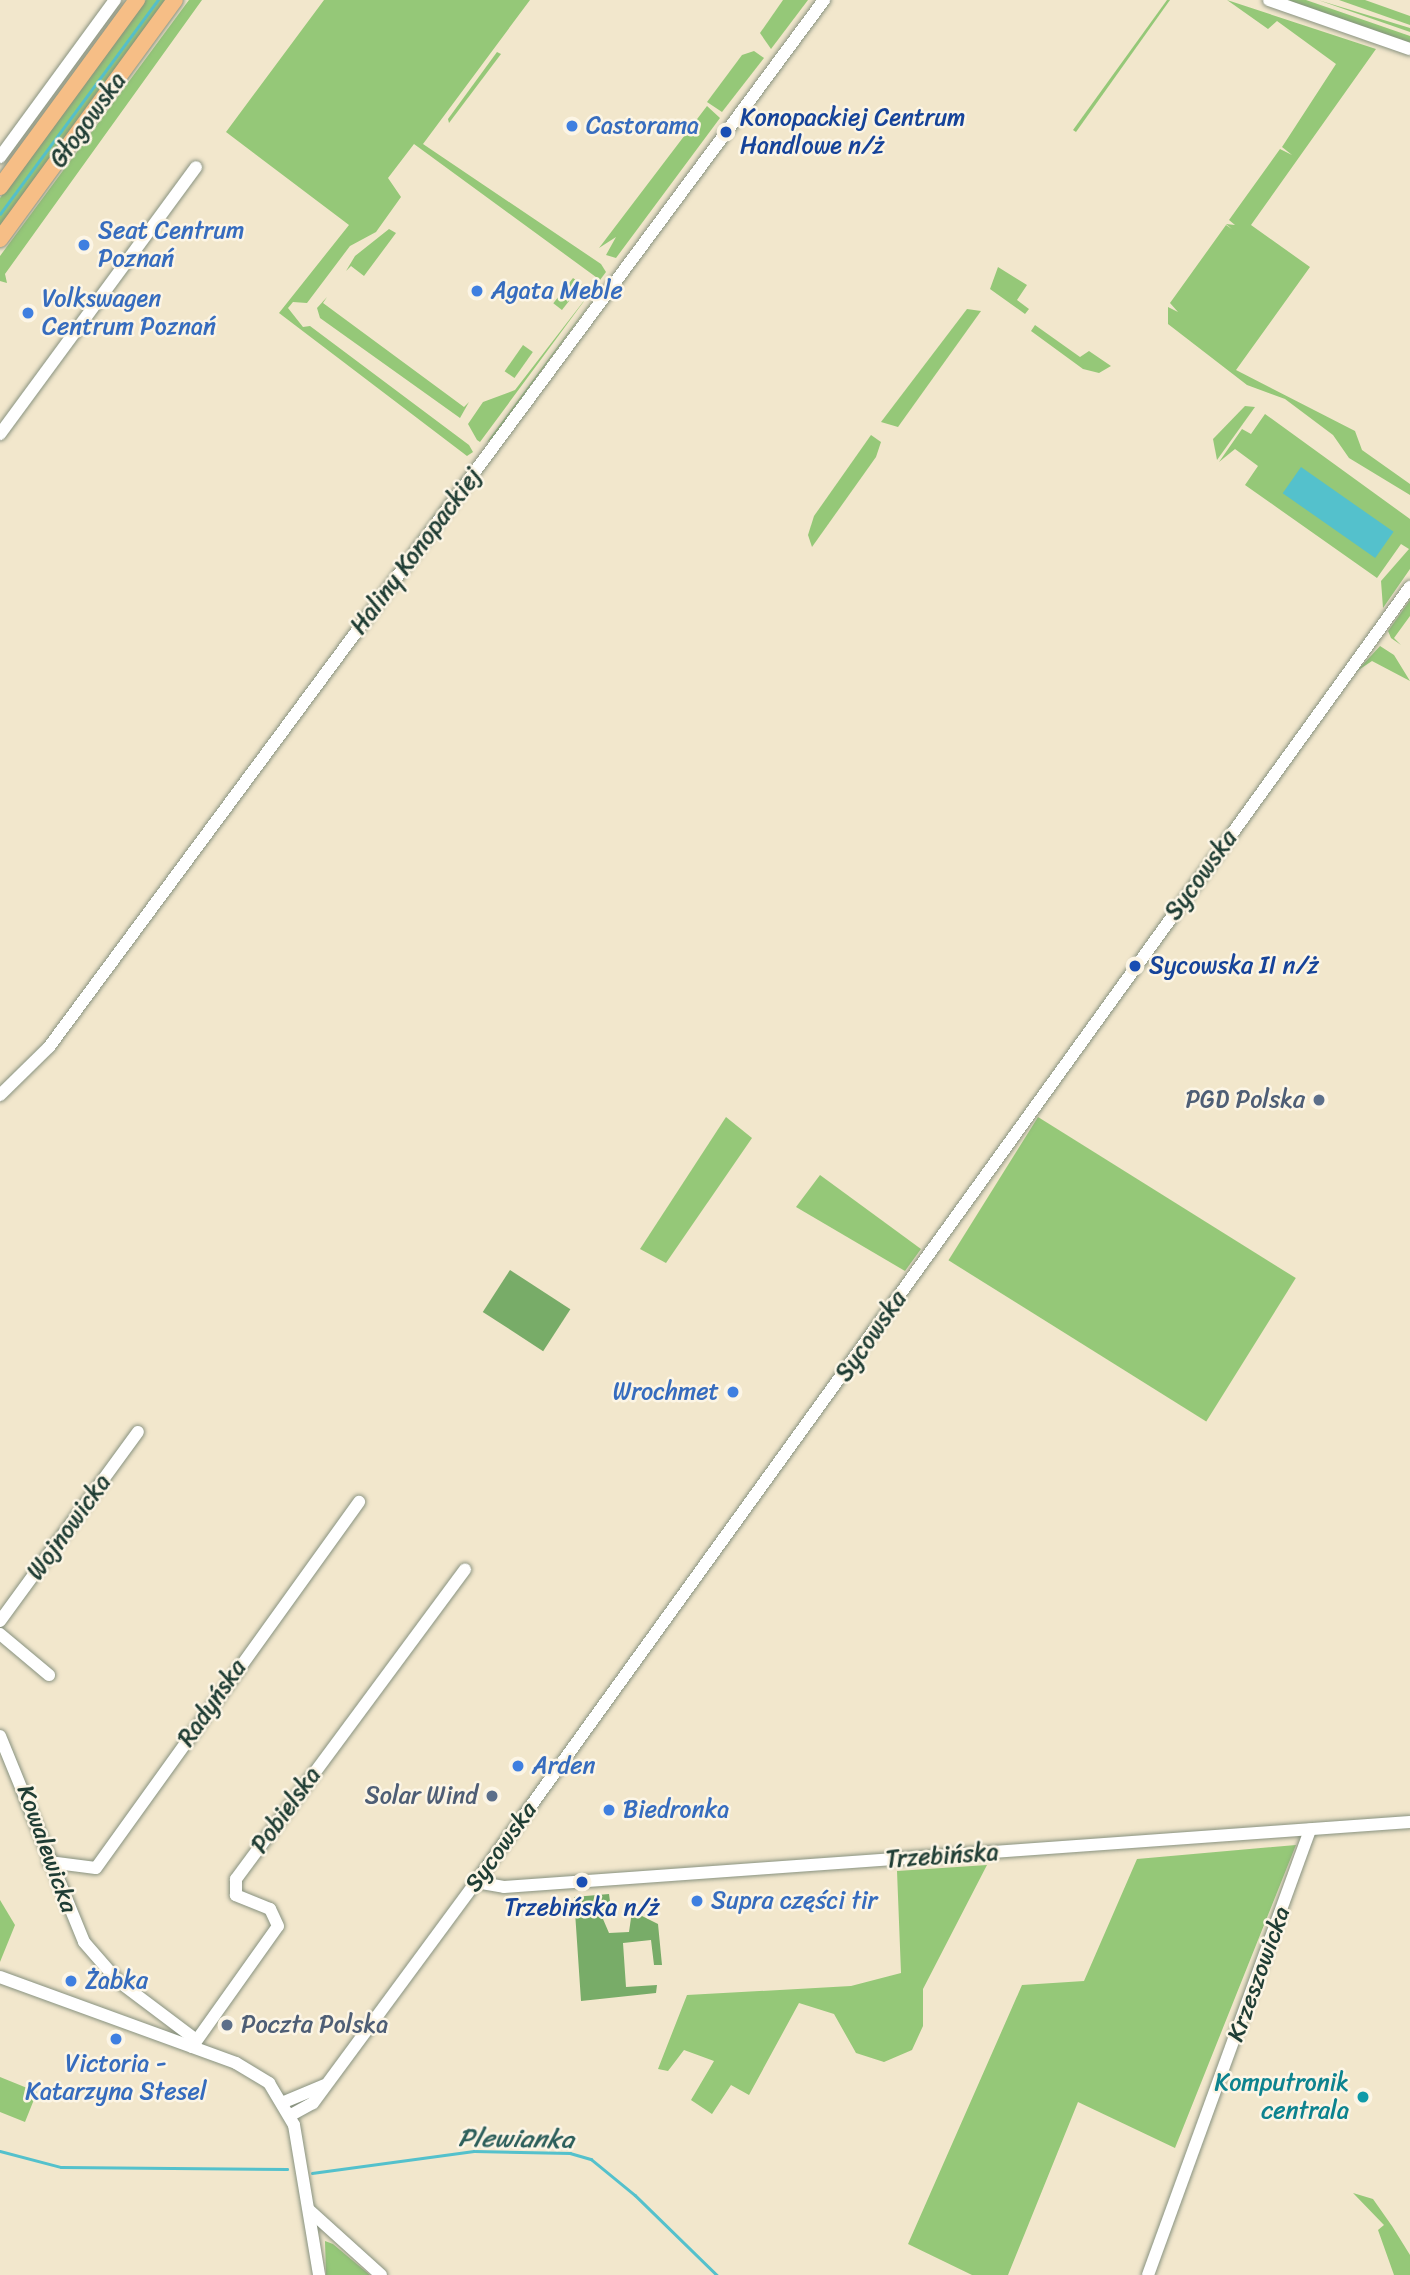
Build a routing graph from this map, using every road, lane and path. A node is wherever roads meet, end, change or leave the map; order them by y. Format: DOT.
graph roads {
  1 [pos="115,0"];
  2 [pos="137,0"];
  3 [pos="176,0"];
  4 [pos="824,0"];
  5 [pos="1269,0"];
  6 [pos="1410,49"];
  7 [pos="0,157"];
  8 [pos="196,167"];
  9 [pos="0,187"];
  10 [pos="0,239"];
  11 [pos="0,434"];
  12 [pos="1410,587"];
  13 [pos="0,1095"];
  14 [pos="138,1432"];
  15 [pos="359,1502"];
  16 [pos="465,1570"];
  17 [pos="0,1621"];
  18 [pos="0,1634"];
  19 [pos="49,1675"];
  20 [pos="0,1736"];
  21 [pos="1410,1822"];
  22 [pos="1310,1830"];
  23 [pos="49,1862"];
  24 [pos="477,1882"];
  25 [pos="0,1977"];
  26 [pos="151,2006"];
  27 [pos="142,2029"];
  28 [pos="194,2043"];
  29 [pos="328,2083"];
  30 [pos="285,2102"];
  31 [pos="291,2115"];
  32 [pos="309,2210"];
  33 [pos="319,2275"];
  34 [pos="381,2275"];
  35 [pos="1148,2275"];
  1 -- 7 [label="street"];
  2 -- 9 [label="main road, Głogowska"];
  3 -- 10 [label="main road, Głogowska"];
  4 -- 13 [label="street, Haliny Konopackiej"];
  5 -- 6 [label="street"];
  8 -- 11 [label="street"];
  12 -- 24 [label="street, Sycowska"];
  14 -- 17 [label="street, Wojnowicka"];
  15 -- 23 [label="street, Radyńska"];
  16 -- 28 [label="street, Pobielska"];
  18 -- 19 [label="street"];
  20 -- 23 [label="street, Kowalewicka"];
  21 -- 22 [label="street, Trzebińska"];
  22 -- 24 [label="street, Trzebińska"];
  22 -- 35 [label="street, Krzeszowicka"];
  23 -- 26 [label="street, Kowalewicka"];
  24 -- 29 [label="street, Sycowska"];
  25 -- 27 [label="street"];
  26 -- 27 [label="street"];
  26 -- 28 [label="street, Kowalewicka"];
  27 -- 28 [label="street"];
  28 -- 30 [label="street"];
  29 -- 30 [label="street, Sycowska"];
  29 -- 31 [label="street, Sycowska"];
  30 -- 31 [label="street"];
  31 -- 32 [label="street"];
  32 -- 33 [label="street"];
  32 -- 34 [label="street"];
}
